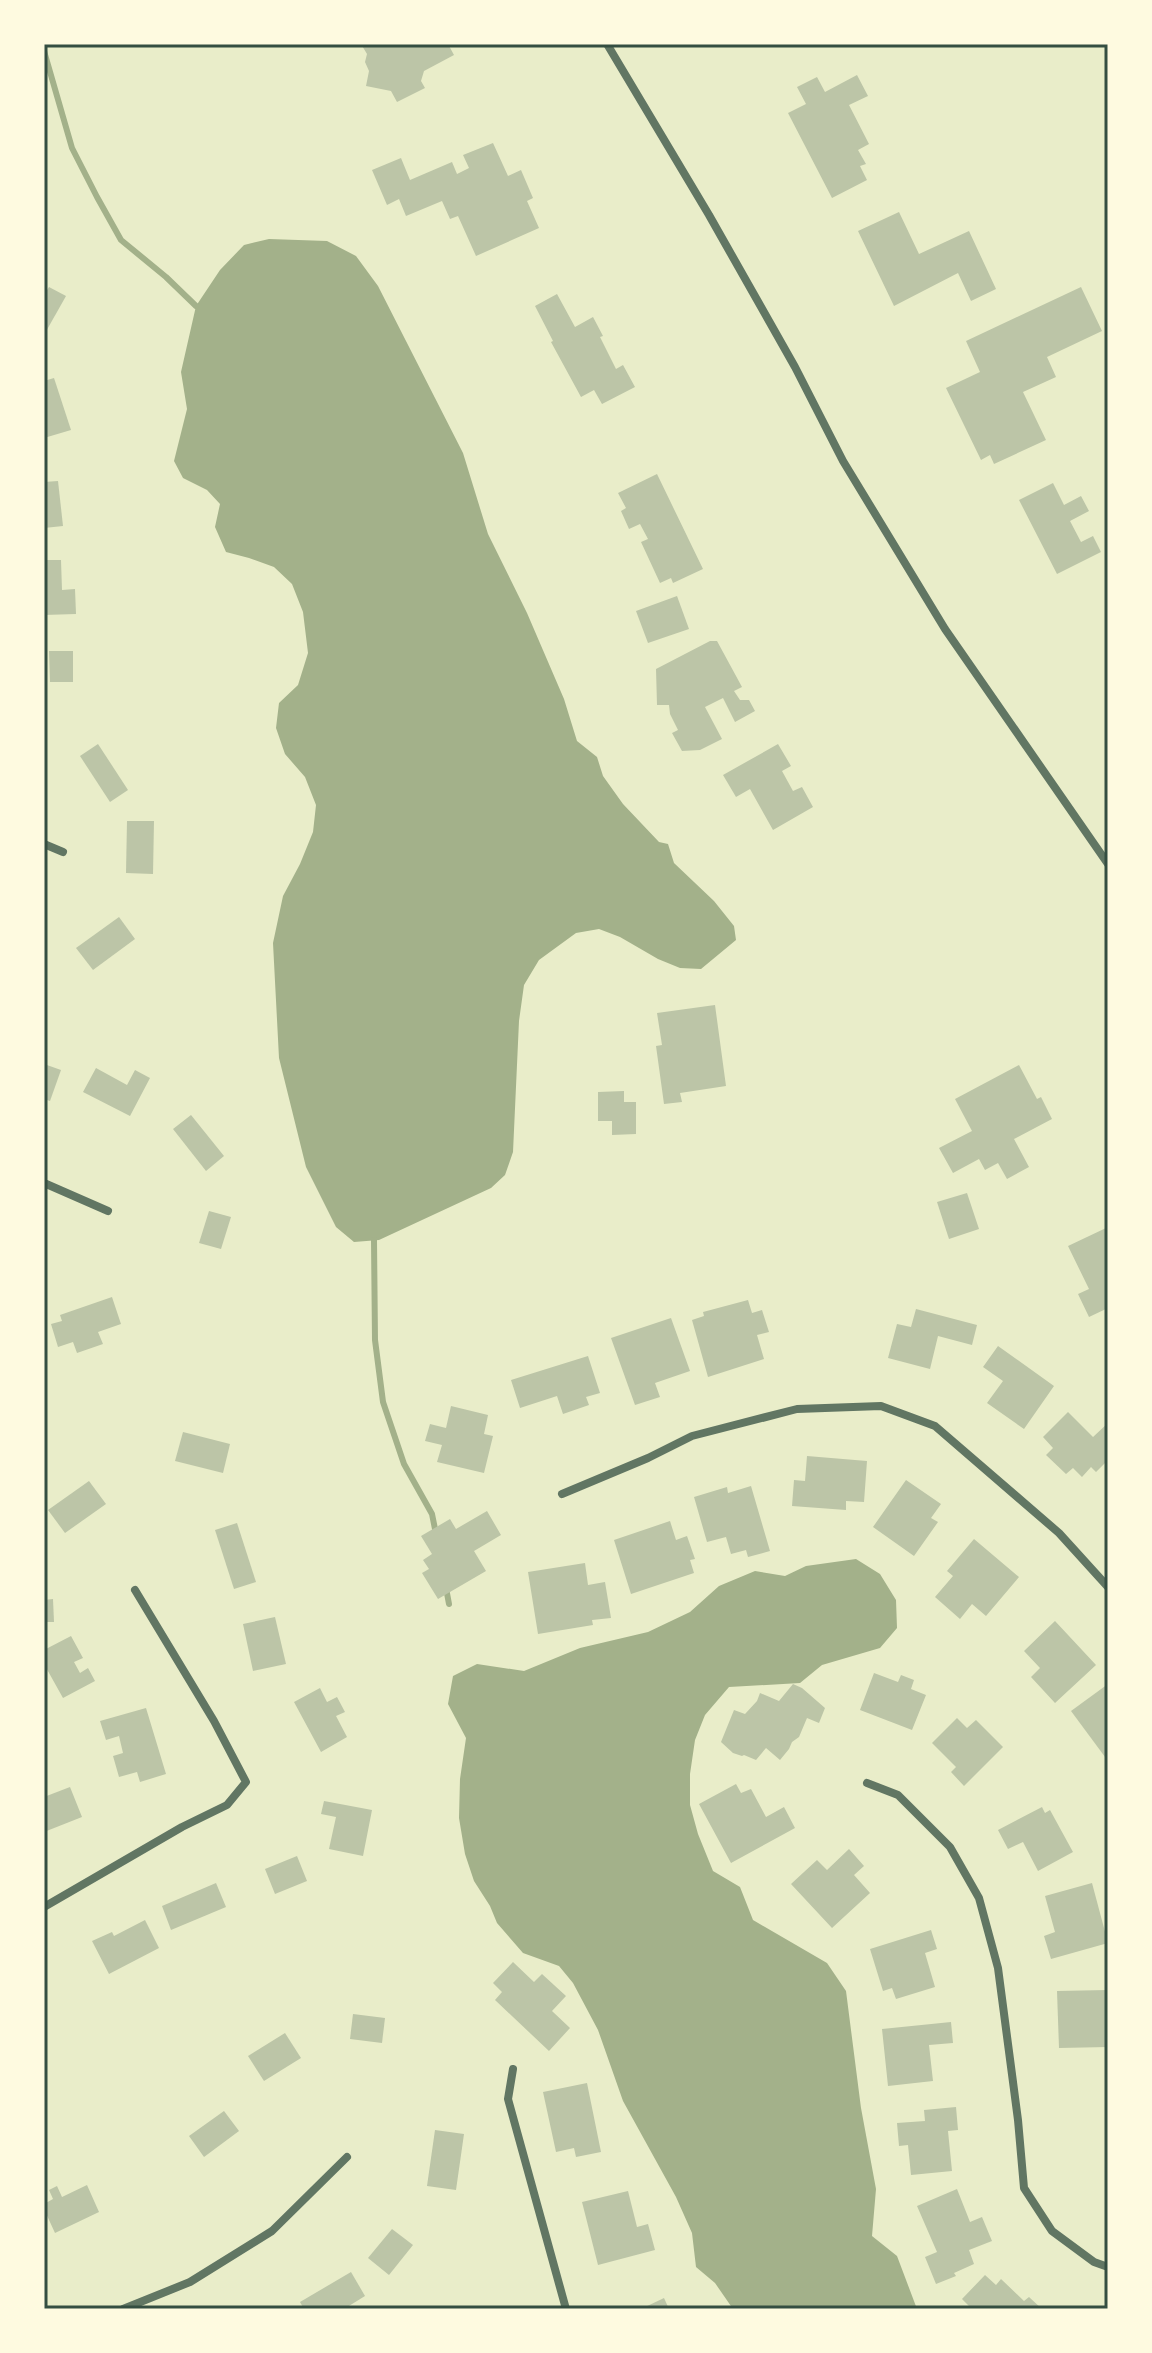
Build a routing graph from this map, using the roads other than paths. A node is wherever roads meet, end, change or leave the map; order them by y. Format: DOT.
graph roads {
  1 [pos="607,44"];
  2 [pos="44,844"];
  3 [pos="63,852"];
  4 [pos="1108,864"];
  5 [pos="44,1183"];
  6 [pos="108,1211"];
  7 [pos="562,1494"];
  8 [pos="1108,1587"];
  9 [pos="135,1590"];
  10 [pos="867,1783"];
  11 [pos="44,1907"];
  12 [pos="513,2069"];
  13 [pos="347,2157"];
  14 [pos="1108,2267"];
  15 [pos="123,2309"];
  16 [pos="566,2309"];
  1 -- 4 [label="street"];
  2 -- 3 [label="street"];
  5 -- 6 [label="street"];
  7 -- 8 [label="street"];
  9 -- 11 [label="street"];
  10 -- 14 [label="street"];
  12 -- 16 [label="street"];
  13 -- 15 [label="street"];
}
